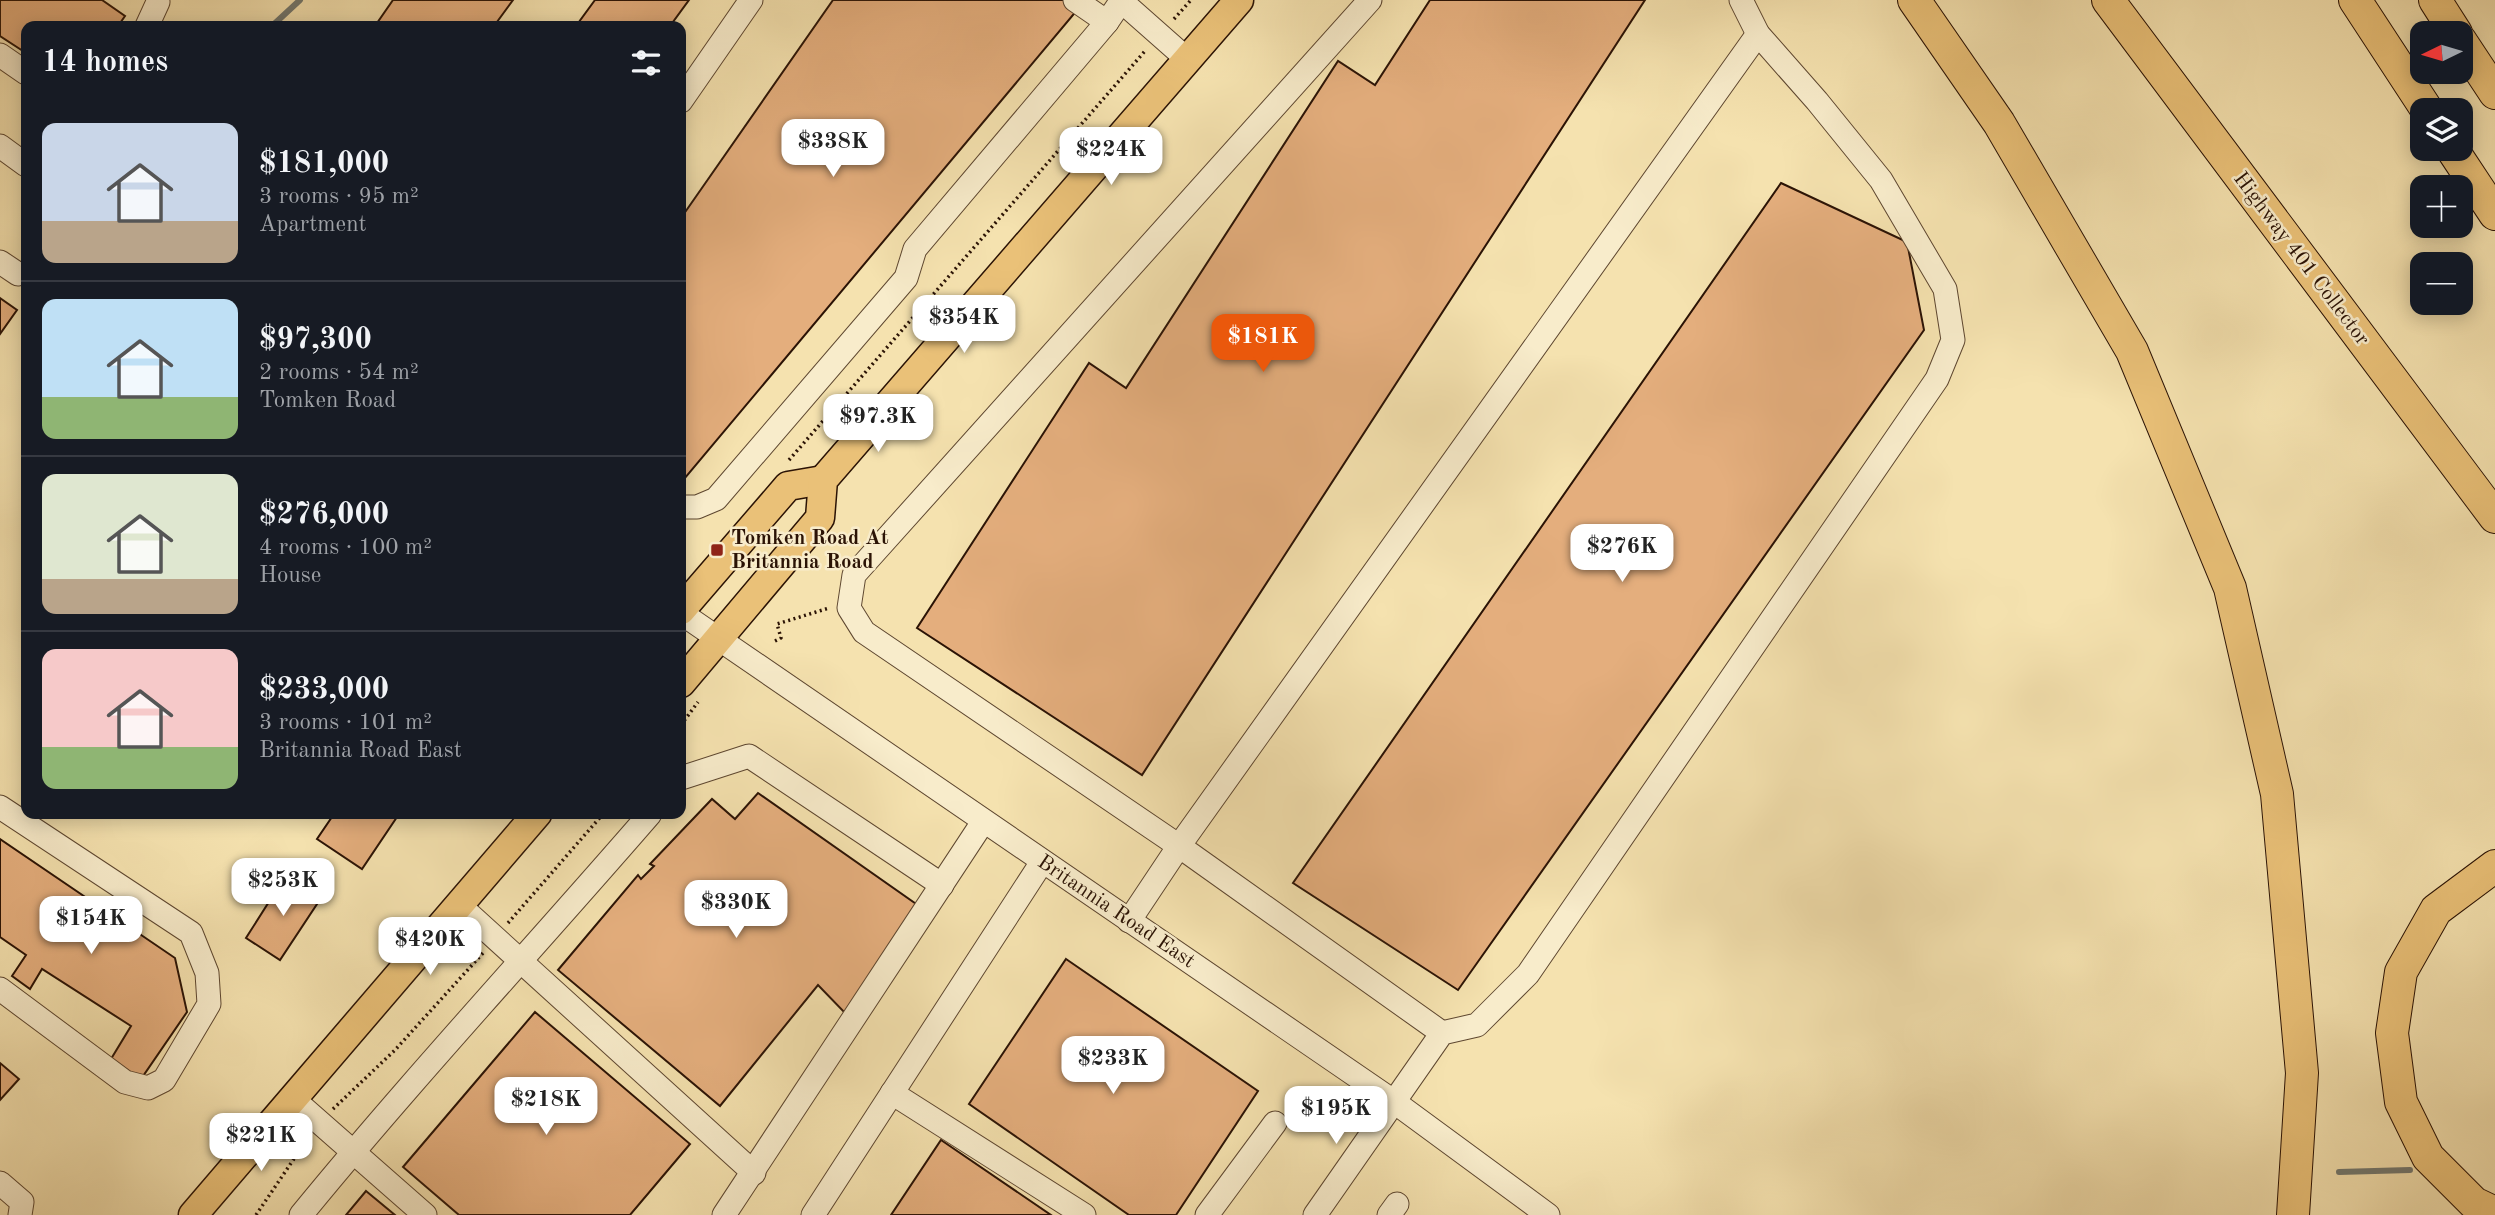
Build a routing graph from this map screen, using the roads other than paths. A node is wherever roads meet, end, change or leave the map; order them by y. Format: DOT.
graph roads {
  1 [pos="751,0"];
  2 [pos="1075,0"];
  3 [pos="1121,0"];
  4 [pos="1239,0"];
  5 [pos="1370,0"];
  6 [pos="1741,0"];
  7 [pos="1914,0"];
  8 [pos="2108,0"];
  9 [pos="2355,0"];
  10 [pos="2435,0"];
  11 [pos="158,2"];
  12 [pos="149,21"];
  13 [pos="2448,21"];
  14 [pos="1107,22"];
  15 [pos="1758,34"];
  16 [pos="0,55"];
  17 [pos="1188,60"];
  18 [pos="2473,60"];
  19 [pos="21,70"];
  20 [pos="2495,93"];
  21 [pos="686,94"];
  22 [pos="2419,98"];
  23 [pos="0,146"];
  24 [pos="2460,161"];
  25 [pos="21,162"];
  26 [pos="2495,214"];
  27 [pos="823,480"];
  28 [pos="686,507"];
  29 [pos="2495,517"];
  30 [pos="686,605"];
  31 [pos="686,615"];
  32 [pos="717,640"];
  33 [pos="691,689"];
  34 [pos="686,776"];
  35 [pos="0,807"];
  36 [pos="533,819"];
  37 [pos="646,819"];
  38 [pos="984,822"];
  39 [pos="1179,846"];
  40 [pos="1042,862"];
  41 [pos="2495,866"];
  42 [pos="942,885"];
  43 [pos="459,905"];
  44 [pos="1129,921"];
  45 [pos="522,962"];
  46 [pos="0,989"];
  47 [pos="1442,1033"];
  48 [pos="892,1093"];
  49 [pos="293,1099"];
  50 [pos="1393,1101"];
  51 [pos="1275,1123"];
  52 [pos="353,1152"];
  53 [pos="754,1173"];
  54 [pos="0,1183"];
  55 [pos="2495,1213"];
  56 [pos="20,1215"];
  57 [pos="192,1215"];
  58 [pos="301,1215"];
  59 [pos="425,1215"];
  60 [pos="724,1215"];
  61 [pos="813,1215"];
  62 [pos="1084,1215"];
  63 [pos="1207,1215"];
  64 [pos="1315,1215"];
  65 [pos="1548,1215"];
  66 [pos="2293,1215"];
  1 -- 21 [label="street"];
  2 -- 14 [label="street"];
  3 -- 14 [label="street"];
  3 -- 17 [label="street"];
  4 -- 17 [label="main road"];
  5 -- 39 [label="street"];
  6 -- 15 [label="street"];
  7 -- 66 [label="highway"];
  8 -- 29 [label="highway, Highway 401 Collector"];
  9 -- 22 [label="highway"];
  10 -- 13 [label="highway"];
  11 -- 12 [label="street"];
  14 -- 28 [label="street"];
  15 -- 39 [label="street"];
  15 -- 47 [label="street"];
  16 -- 19 [label="street"];
  17 -- 27 [label="main road"];
  18 -- 20 [label="highway"];
  23 -- 25 [label="street"];
  24 -- 26 [label="highway"];
  27 -- 30 [label="main road"];
  27 -- 32 [label="main road"];
  31 -- 32 [label="street, Britannia Road East"];
  32 -- 33 [label="main road"];
  32 -- 38 [label="street, Britannia Road East"];
  34 -- 42 [label="street"];
  35 -- 46 [label="street"];
  36 -- 43 [label="main road"];
  37 -- 45 [label="street"];
  38 -- 40 [label="street, Britannia Road East"];
  38 -- 42 [label="street"];
  39 -- 44 [label="street"];
  39 -- 47 [label="street"];
  40 -- 44 [label="street, Britannia Road East"];
  40 -- 48 [label="street"];
  41 -- 55 [label="highway"];
  42 -- 53 [label="street"];
  43 -- 45 [label="street"];
  43 -- 49 [label="main road"];
  44 -- 50 [label="street, Britannia Road East"];
  45 -- 52 [label="street"];
  45 -- 53 [label="street"];
  47 -- 50 [label="street"];
  48 -- 61 [label="street"];
  48 -- 62 [label="street"];
  49 -- 52 [label="street"];
  49 -- 57 [label="main road"];
  50 -- 64 [label="street"];
  50 -- 65 [label="street, Britannia Road East"];
  51 -- 63 [label="street"];
  52 -- 58 [label="street"];
  52 -- 59 [label="street"];
  53 -- 60 [label="street"];
  54 -- 56 [label="street"];
}
